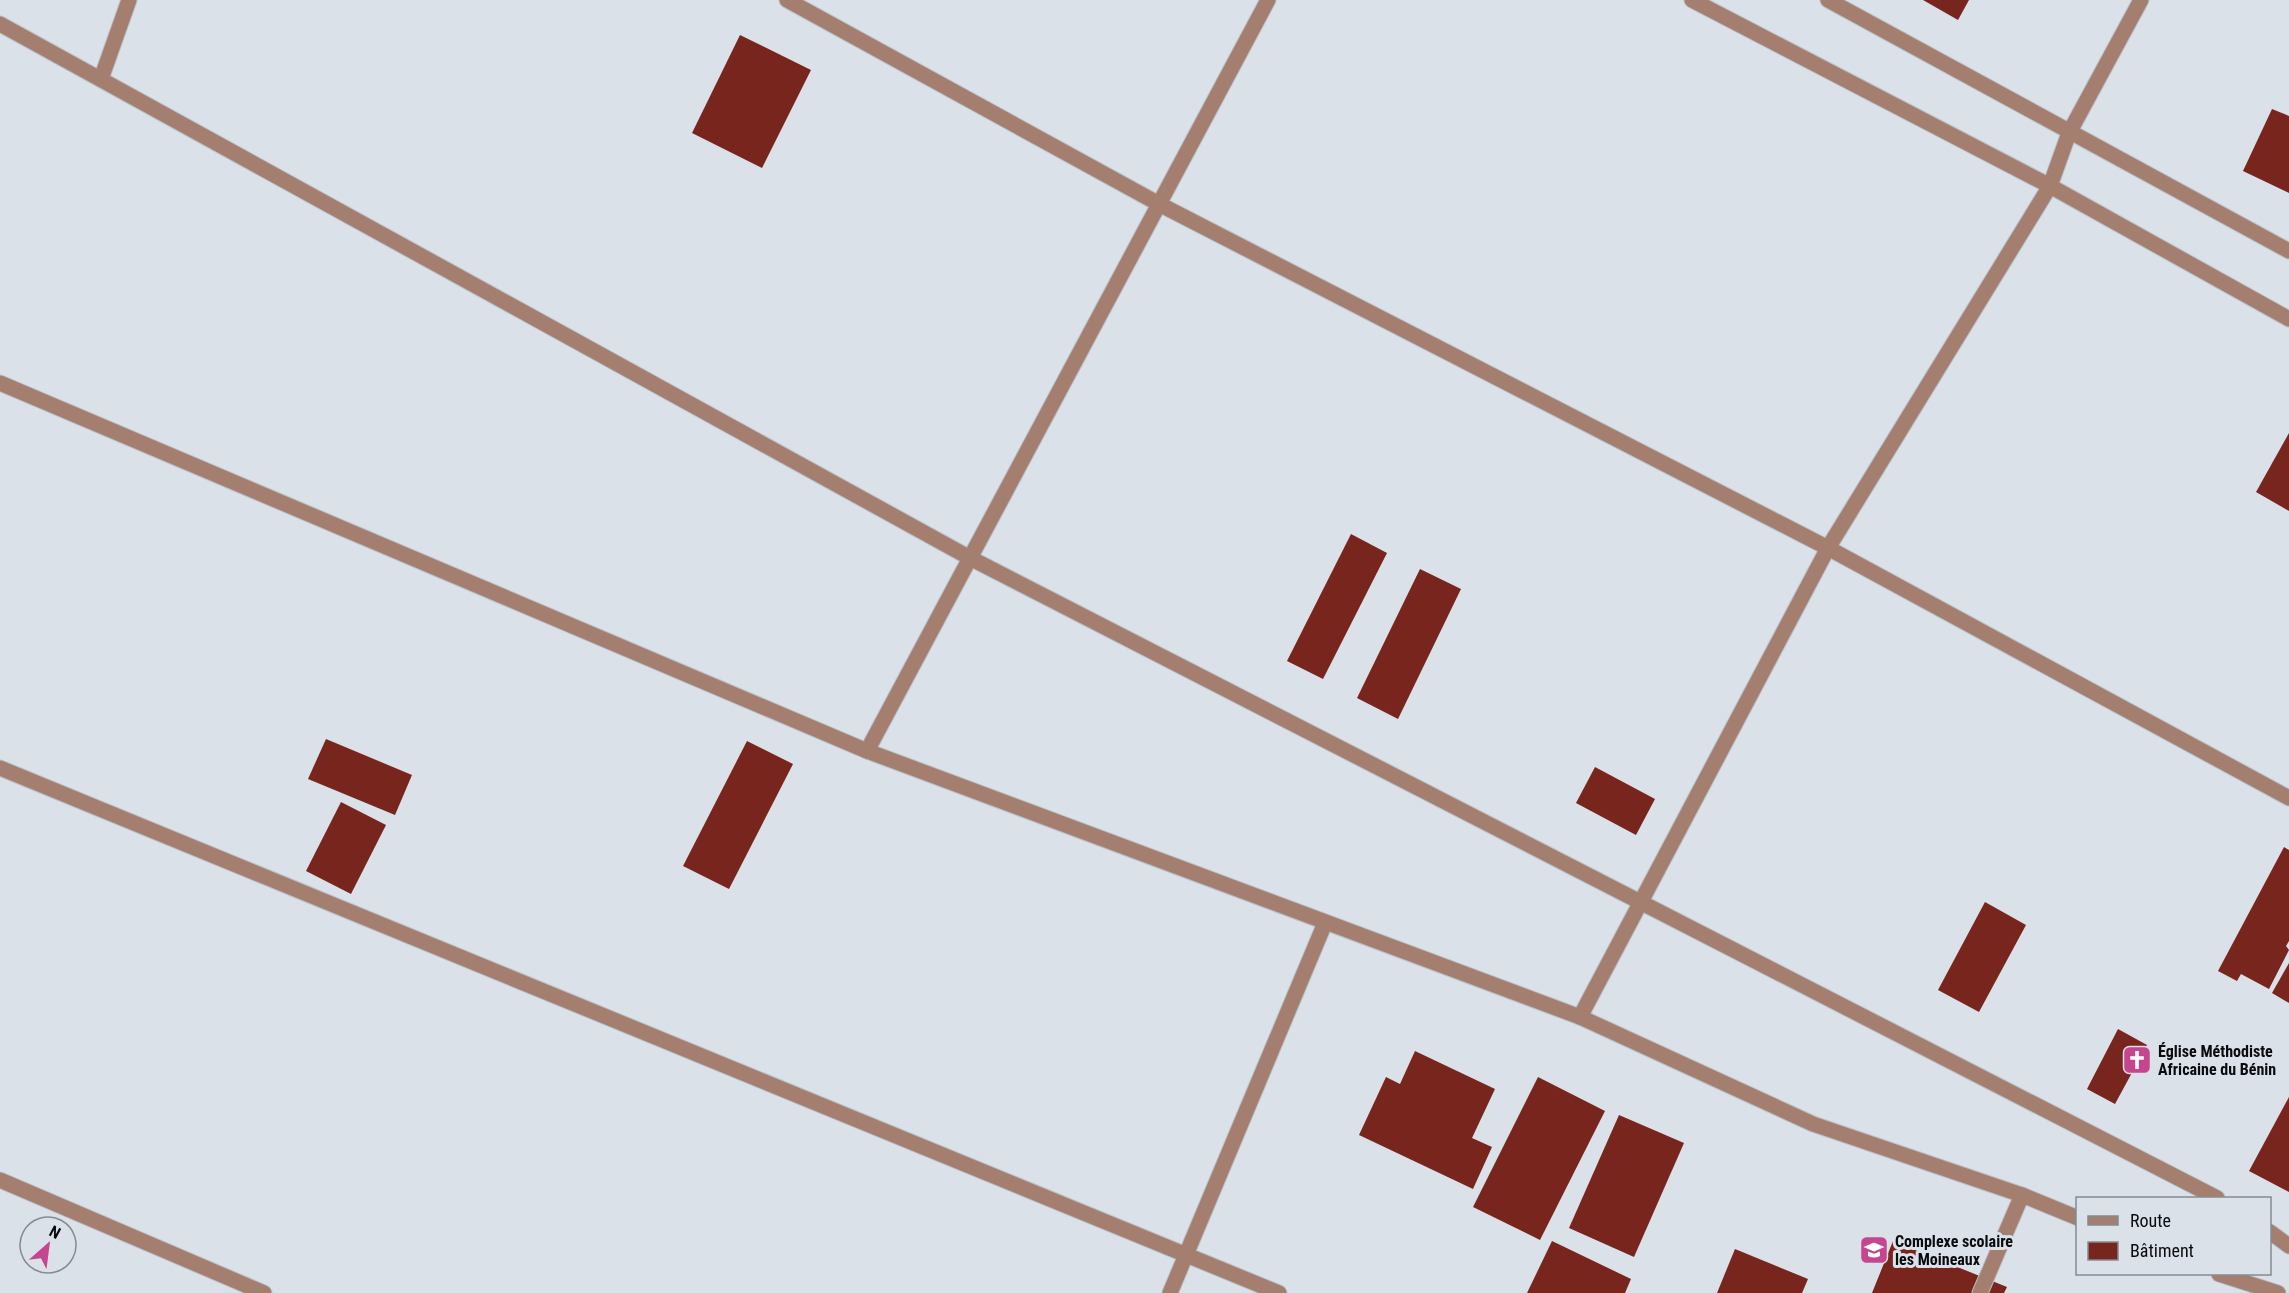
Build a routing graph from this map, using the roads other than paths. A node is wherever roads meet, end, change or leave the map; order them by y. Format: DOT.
graph roads {
  1 [pos="129,0"];
  2 [pos="787,0"];
  3 [pos="1268,0"];
  4 [pos="1692,0"];
  5 [pos="1828,0"];
  6 [pos="2141,0"];
  7 [pos="0,24"];
  8 [pos="101,79"];
  9 [pos="2069,133"];
  10 [pos="2049,186"];
  11 [pos="1159,204"];
  12 [pos="2289,251"];
  13 [pos="2289,319"];
  14 [pos="0,383"];
  15 [pos="1828,548"];
  16 [pos="970,558"];
  17 [pos="867,751"];
  18 [pos="0,768"];
  19 [pos="2289,798"];
  20 [pos="1641,902"];
  21 [pos="1325,923"];
  22 [pos="1580,1017"];
  23 [pos="0,1180"];
  24 [pos="2022,1195"];
  25 [pos="2215,1197"];
  26 [pos="2076,1217"];
  27 [pos="2271,1233"];
  28 [pos="2289,1246"];
  29 [pos="1186,1253"];
  30 [pos="2222,1275"];
  31 [pos="264,1293"];
  32 [pos="1170,1293"];
  33 [pos="1279,1293"];
  34 [pos="1980,1293"];
  35 [pos="2278,1293"];
  1 -- 8 [label="street"];
  2 -- 11 [label="street"];
  3 -- 11 [label="street"];
  4 -- 10 [label="street"];
  5 -- 9 [label="street"];
  6 -- 9 [label="street"];
  7 -- 8 [label="street"];
  8 -- 16 [label="street"];
  9 -- 10 [label="street"];
  9 -- 12 [label="street"];
  10 -- 13 [label="street"];
  10 -- 15 [label="street"];
  11 -- 15 [label="street"];
  11 -- 16 [label="street"];
  14 -- 17 [label="street"];
  15 -- 19 [label="street"];
  15 -- 20 [label="street"];
  16 -- 17 [label="street"];
  16 -- 20 [label="street"];
  17 -- 21 [label="street"];
  18 -- 29 [label="street"];
  20 -- 22 [label="street"];
  20 -- 25 [label="street"];
  21 -- 22 [label="street"];
  21 -- 29 [label="street"];
  22 -- 24 [label="street"];
  23 -- 31 [label="street"];
  24 -- 26 [label="street"];
  24 -- 34 [label="street"];
  27 -- 28 [label="street"];
  29 -- 32 [label="street"];
  29 -- 33 [label="street"];
  30 -- 35 [label="street"];
}
